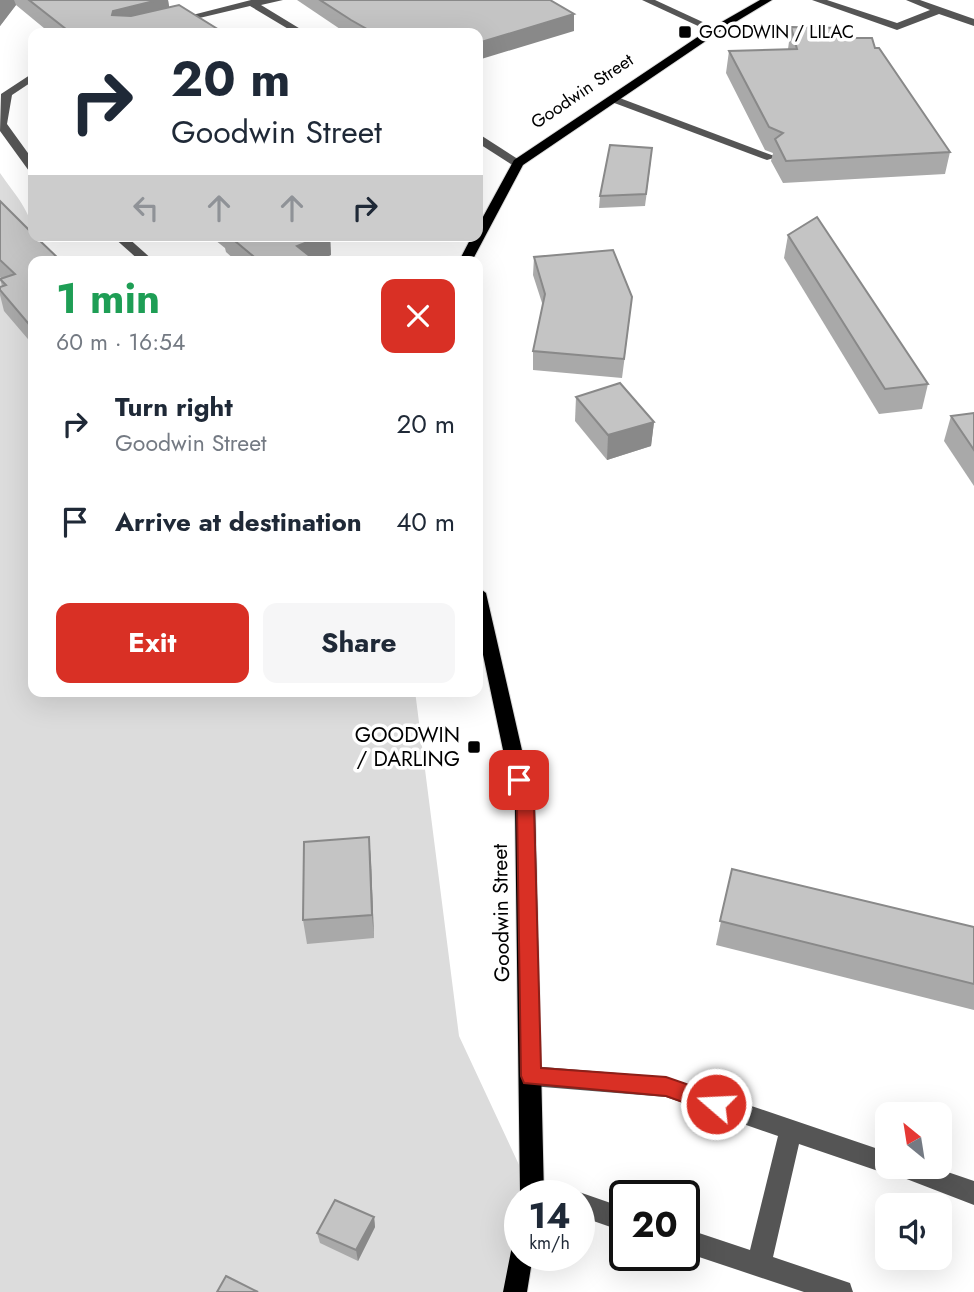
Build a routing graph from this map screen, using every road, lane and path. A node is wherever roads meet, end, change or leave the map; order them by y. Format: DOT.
graph roads {
  1 [pos="278,0"];
  2 [pos="647,0"];
  3 [pos="767,0"];
  4 [pos="817,0"];
  5 [pos="911,0"];
  6 [pos="251,3"];
  7 [pos="939,10"];
  8 [pos="974,23"];
  9 [pos="161,24"];
  10 [pos="294,28"];
  11 [pos="715,30"];
  12 [pos="28,79"];
  13 [pos="612,99"];
  14 [pos="483,141"];
  15 [pos="771,157"];
  16 [pos="28,161"];
  17 [pos="519,163"];
  18 [pos="483,228"];
  19 [pos="125,242"];
  20 [pos="142,256"];
  21 [pos="483,616"];
  22 [pos="531,1076"];
  23 [pos="791,1130"];
  24 [pos="875,1159"];
  25 [pos="539,1180"];
  26 [pos="937,1180"];
  27 [pos="974,1193"];
  28 [pos="700,1245"];
  29 [pos="759,1265"];
  30 [pos="519,1271"];
  31 [pos="515,1292"];
  32 [pos="841,1292"];
  1 -- 6 [label="street"];
  2 -- 11 [label="street"];
  3 -- 11 [label="main road, Goodwin Street"];
  4 -- 7 [label="street"];
  5 -- 7 [label="street"];
  6 -- 9 [label="street"];
  6 -- 10 [label="street"];
  7 -- 8 [label="street"];
  11 -- 13 [label="main road, Goodwin Street"];
  12 -- 16 [label="street"];
  13 -- 15 [label="street"];
  13 -- 17 [label="main road, Goodwin Street"];
  14 -- 17 [label="street"];
  17 -- 18 [label="main road, Goodwin Street"];
  19 -- 20 [label="street"];
  21 -- 22 [label="main road, Goodwin Street"];
  22 -- 23 [label="street"];
  22 -- 25 [label="main road, Goodwin Street"];
  23 -- 24 [label="street"];
  23 -- 29 [label="street"];
  26 -- 27 [label="street"];
  28 -- 29 [label="street"];
  29 -- 32 [label="street"];
  30 -- 31 [label="main road"];
}
